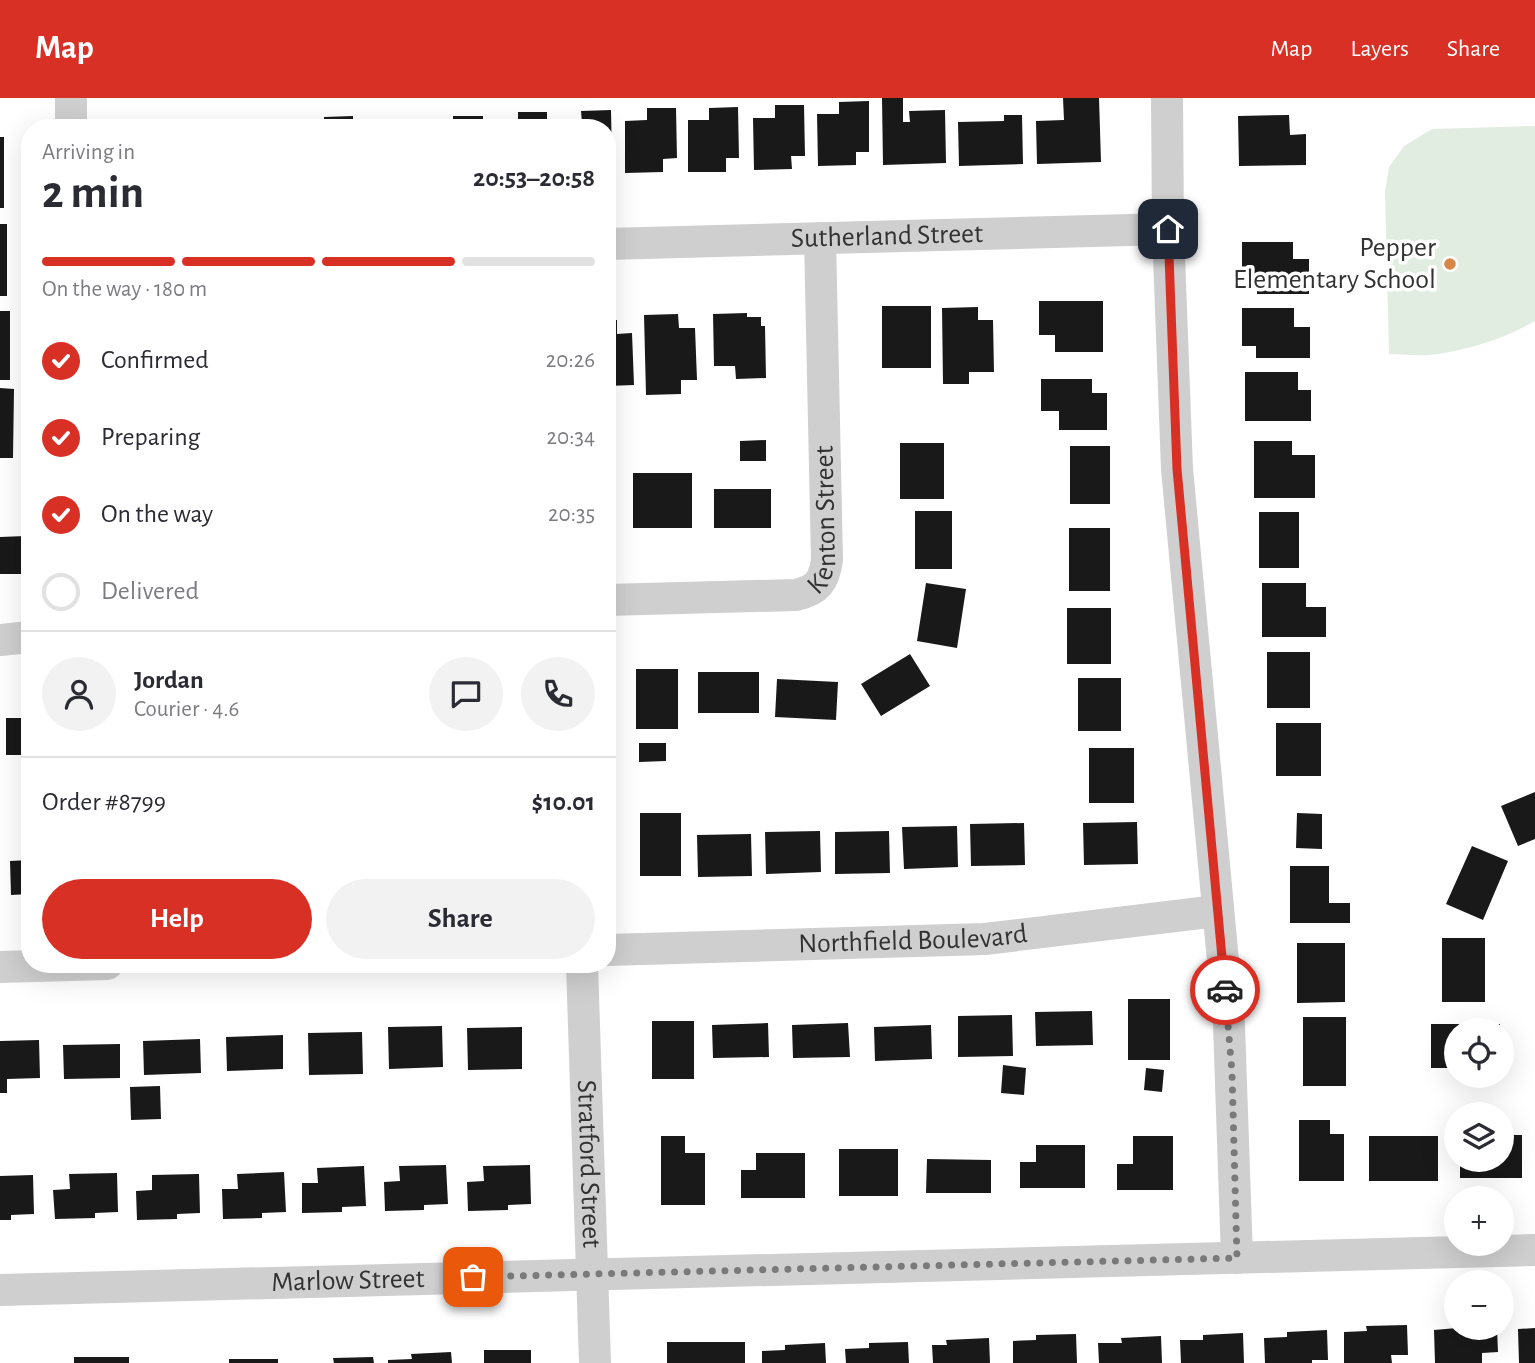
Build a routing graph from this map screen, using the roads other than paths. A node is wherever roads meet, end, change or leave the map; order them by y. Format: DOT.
graph roads {
  1 [pos="71,98"];
  2 [pos="1167,98"];
  3 [pos="71,119"];
  4 [pos="1168,229"];
  5 [pos="820,238"];
  6 [pos="616,244"];
  7 [pos="616,600"];
  8 [pos="21,638"];
  9 [pos="0,640"];
  10 [pos="1217,911"];
  11 [pos="616,950"];
  12 [pos="21,966"];
  13 [pos="0,967"];
  14 [pos="582,973"];
  15 [pos="1535,1250"];
  16 [pos="1237,1258"];
  17 [pos="591,1274"];
  18 [pos="0,1290"];
  19 [pos="595,1363"];
  1 -- 3 [label="street"];
  2 -- 4 [label="street"];
  4 -- 5 [label="street, Sutherland Street"];
  4 -- 10 [label="street"];
  5 -- 6 [label="street, Sutherland Street"];
  5 -- 7 [label="street, Kenton Street"];
  8 -- 9 [label="street"];
  10 -- 11 [label="street, Northfield Boulevard"];
  10 -- 16 [label="street"];
  12 -- 13 [label="street"];
  14 -- 17 [label="street, Stratford Street"];
  15 -- 16 [label="street, Marlow Street"];
  16 -- 17 [label="street, Marlow Street"];
  17 -- 18 [label="street, Marlow Street"];
  17 -- 19 [label="street, Stratford Street"];
}
